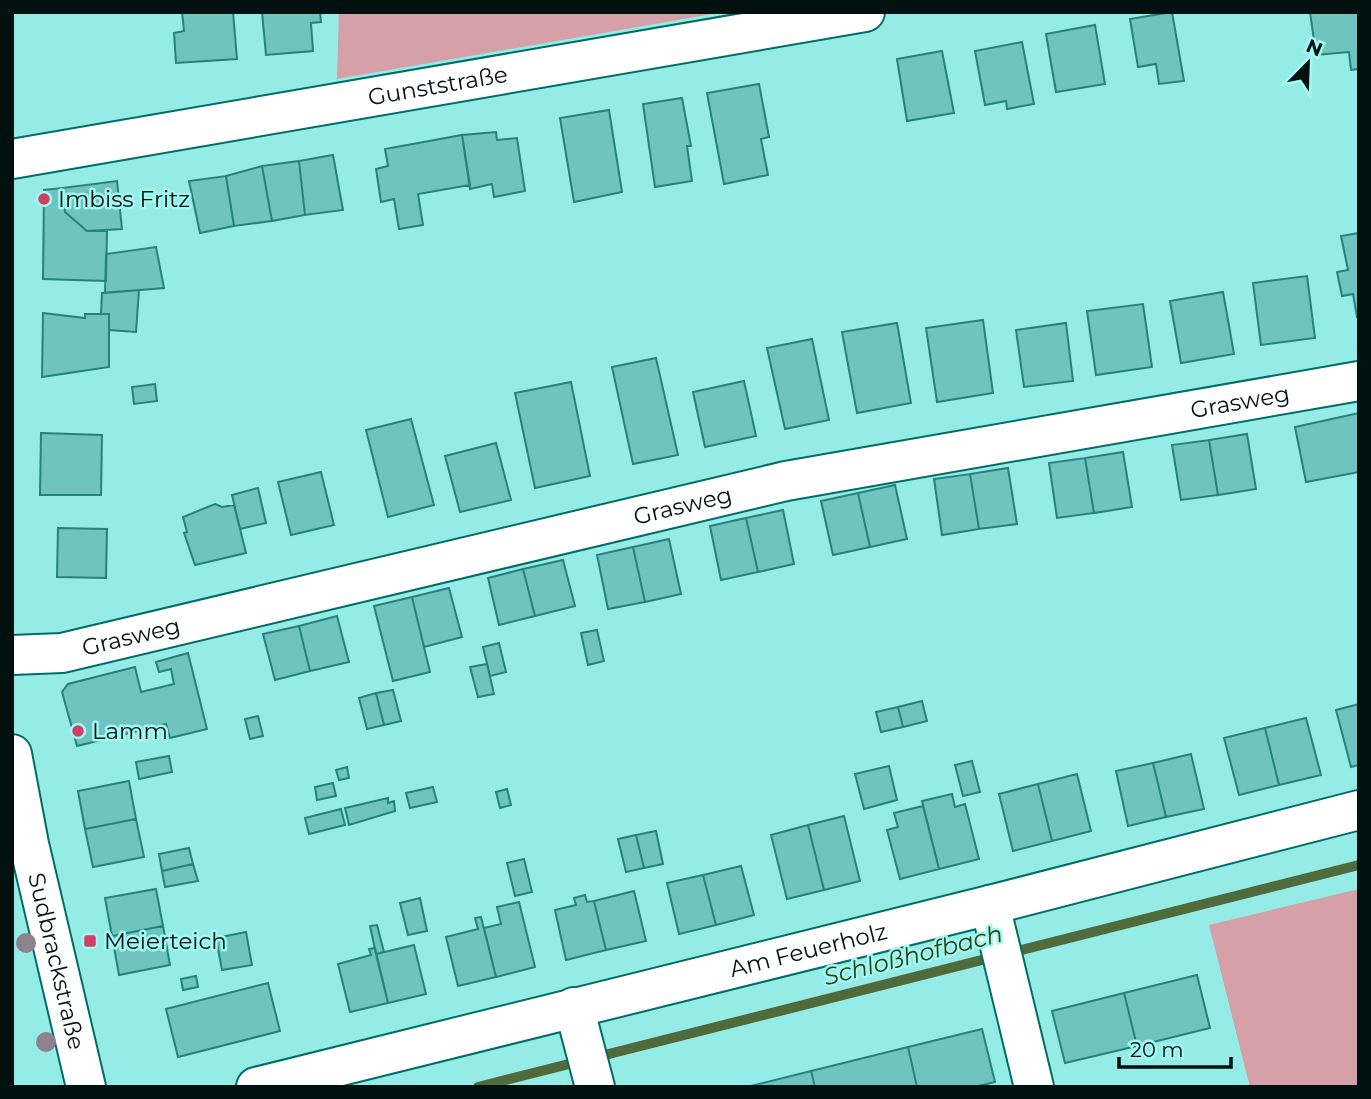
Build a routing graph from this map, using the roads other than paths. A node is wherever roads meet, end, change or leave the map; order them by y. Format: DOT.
graph roads {
  1 [pos="864,12"];
  2 [pos="12,159"];
  3 [pos="1359,381"];
  4 [pos="12,655"];
  5 [pos="12,754"];
  6 [pos="1359,810"];
  7 [pos="998,936"];
  8 [pos="586,1052"];
  9 [pos="86,1087"];
  10 [pos="256,1087"];
  11 [pos="1034,1087"];
  1 -- 2 [label="street, Gunststraße"];
  3 -- 4 [label="street, Grasweg"];
  5 -- 9 [label="street, Sudbrackstraße"];
  6 -- 7 [label="street, Am Feuerholz"];
  7 -- 8 [label="street, Am Feuerholz"];
  7 -- 11 [label="street"];
  8 -- 10 [label="street, Am Feuerholz"];
}
